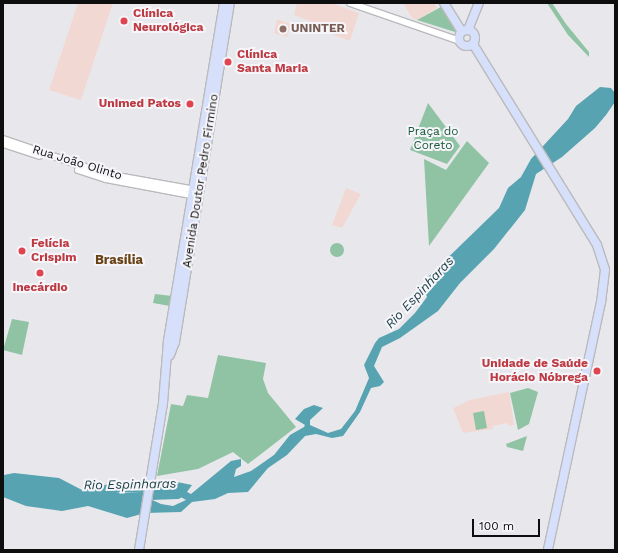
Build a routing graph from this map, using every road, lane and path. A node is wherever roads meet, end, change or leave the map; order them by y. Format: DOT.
graph roads {
  1 [pos="224,3"];
  2 [pos="230,3"];
  3 [pos="350,3"];
  4 [pos="444,3"];
  5 [pos="448,3"];
  6 [pos="479,3"];
  7 [pos="475,18"];
  8 [pos="465,31"];
  9 [pos="460,41"];
  10 [pos="473,42"];
  11 [pos="3,139"];
  12 [pos="3,144"];
  13 [pos="196,193"];
  14 [pos="139,550"];
  15 [pos="548,550"];
  1 -- 13 [label="main road, Avenida Doutor Pedro Firmino"];
  2 -- 13 [label="main road, Avenida Doutor Pedro Firmino"];
  3 -- 9 [label="street"];
  4 -- 8 [label="main road"];
  5 -- 8 [label="main road"];
  6 -- 7 [label="main road"];
  7 -- 8 [label="main road"];
  7 -- 10 [label="main road"];
  8 -- 9 [label="main road"];
  8 -- 10 [label="main road"];
  9 -- 10 [label="main road"];
  10 -- 15 [label="main road"];
  11 -- 13 [label="street, Rua João Olinto"];
  12 -- 13 [label="street, Rua João Olinto"];
  13 -- 14 [label="main road, Avenida Doutor Pedro Firmino"];
}
